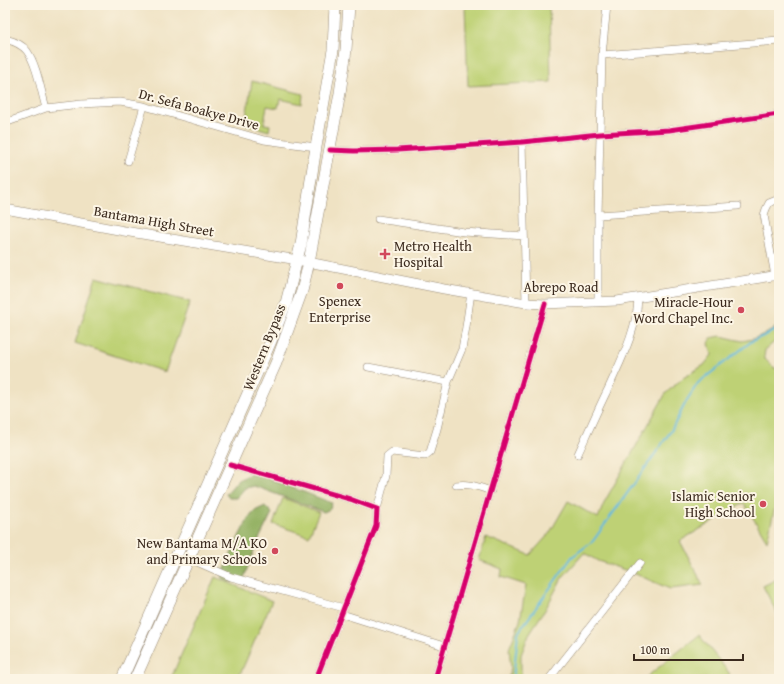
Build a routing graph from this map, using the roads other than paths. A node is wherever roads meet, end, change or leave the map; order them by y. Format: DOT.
graph roads {
  1 [pos="607,5"];
  2 [pos="349,9"];
  3 [pos="334,10"];
  4 [pos="5,39"];
  5 [pos="779,41"];
  6 [pos="602,55"];
  7 [pos="144,106"];
  8 [pos="46,108"];
  9 [pos="779,114"];
  10 [pos="5,123"];
  11 [pos="600,134"];
  12 [pos="522,142"];
  13 [pos="316,147"];
  14 [pos="330,150"];
  15 [pos="128,161"];
  16 [pos="779,199"];
  17 [pos="738,206"];
  18 [pos="5,209"];
  19 [pos="598,215"];
  20 [pos="378,219"];
  21 [pos="524,236"];
  22 [pos="298,260"];
  23 [pos="309,262"];
  24 [pos="777,275"];
  25 [pos="471,293"];
  26 [pos="638,298"];
  27 [pos="598,301"];
  28 [pos="526,303"];
  29 [pos="545,304"];
  30 [pos="368,367"];
  31 [pos="448,382"];
  32 [pos="578,454"];
  33 [pos="230,465"];
  34 [pos="456,485"];
  35 [pos="491,491"];
  36 [pos="377,509"];
  37 [pos="188,558"];
  38 [pos="640,563"];
  39 [pos="343,611"];
  40 [pos="444,646"];
  41 [pos="122,679"];
  42 [pos="135,679"];
  43 [pos="316,679"];
  44 [pos="435,679"];
  45 [pos="549,679"];
  1 -- 6 [label="street"];
  2 -- 3 [label="highway"];
  2 -- 14 [label="highway, Western Bypass"];
  3 -- 13 [label="highway, Western Bypass"];
  4 -- 8 [label="street"];
  5 -- 6 [label="street"];
  6 -- 11 [label="street"];
  7 -- 8 [label="street, Dr. Sefa Boakye Drive"];
  7 -- 13 [label="street, Dr. Sefa Boakye Drive"];
  7 -- 15 [label="street"];
  8 -- 10 [label="street, Dr. Sefa Boakye Drive"];
  9 -- 11 [label="street"];
  11 -- 12 [label="street"];
  11 -- 19 [label="street"];
  12 -- 14 [label="street"];
  12 -- 21 [label="street"];
  13 -- 22 [label="highway, Western Bypass"];
  14 -- 23 [label="highway, Western Bypass"];
  16 -- 24 [label="street"];
  17 -- 19 [label="street"];
  18 -- 22 [label="main road, Bantama High Street"];
  19 -- 27 [label="street"];
  20 -- 21 [label="street"];
  21 -- 28 [label="street"];
  22 -- 23 [label="main road, Abrepo Road"];
  22 -- 41 [label="highway, Western Bypass"];
  23 -- 25 [label="main road, Abrepo Road"];
  23 -- 33 [label="highway, Western Bypass"];
  24 -- 26 [label="main road, Abrepo Road"];
  25 -- 28 [label="main road, Abrepo Road"];
  25 -- 31 [label="street"];
  26 -- 27 [label="main road, Abrepo Road"];
  26 -- 32 [label="street"];
  27 -- 29 [label="main road, Abrepo Road"];
  28 -- 29 [label="main road, Abrepo Road"];
  29 -- 35 [label="street"];
  30 -- 31 [label="street"];
  31 -- 36 [label="street"];
  33 -- 36 [label="street"];
  33 -- 37 [label="highway, Western Bypass"];
  34 -- 35 [label="street"];
  35 -- 40 [label="street"];
  36 -- 39 [label="street"];
  37 -- 39 [label="street"];
  37 -- 42 [label="highway, Western Bypass"];
  38 -- 45 [label="street"];
  39 -- 40 [label="street"];
  39 -- 43 [label="street"];
  40 -- 44 [label="street"];
}
